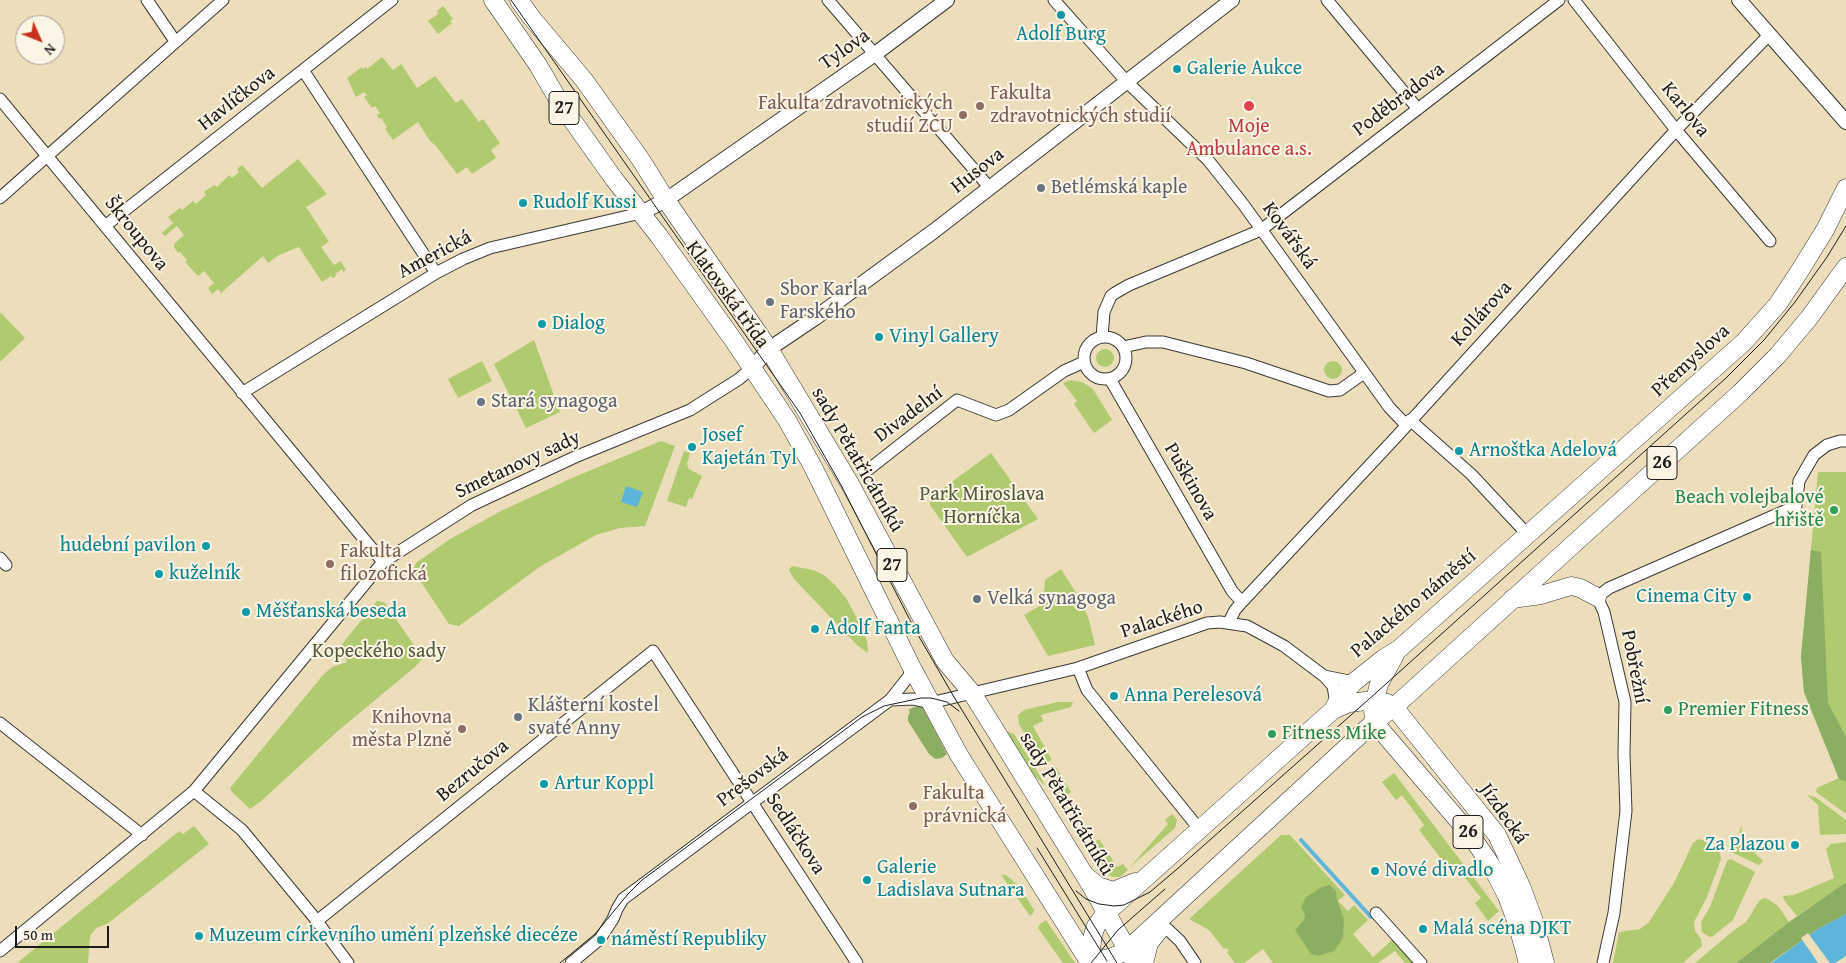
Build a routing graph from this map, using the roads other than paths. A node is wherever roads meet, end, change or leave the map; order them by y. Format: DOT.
graph roads {
  1 [pos="147,0"];
  2 [pos="223,0"];
  3 [pos="392,0"];
  4 [pos="493,0"];
  5 [pos="519,0"];
  6 [pos="828,0"];
  7 [pos="946,0"];
  8 [pos="1054,0"];
  9 [pos="1232,0"];
  10 [pos="1327,0"];
  11 [pos="1559,0"];
  12 [pos="1574,0"];
  13 [pos="1739,0"];
  14 [pos="1769,35"];
  15 [pos="175,41"];
  16 [pos="875,54"];
  17 [pos="303,70"];
  18 [pos="1126,81"];
  19 [pos="0,99"];
  20 [pos="1418,109"];
  21 [pos="1846,122"];
  22 [pos="1676,130"];
  23 [pos="48,156"];
  24 [pos="989,188"];
  25 [pos="1846,188"];
  26 [pos="0,198"];
  27 [pos="666,200"];
  28 [pos="642,213"];
  29 [pos="105,226"];
  30 [pos="1261,230"];
  31 [pos="1770,241"];
  32 [pos="1846,266"];
  33 [pos="436,273"];
  34 [pos="1102,337"];
  35 [pos="1123,347"];
  36 [pos="769,349"];
  37 [pos="1084,362"];
  38 [pos="752,367"];
  39 [pos="1364,373"];
  40 [pos="1110,378"];
  41 [pos="242,393"];
  42 [pos="1408,423"];
  43 [pos="1846,441"];
  44 [pos="864,473"];
  45 [pos="1528,535"];
  46 [pos="383,562"];
  47 [pos="1597,597"];
  48 [pos="1512,599"];
  49 [pos="1242,602"];
  50 [pos="1229,622"];
  51 [pos="1399,649"];
  52 [pos="653,651"];
  53 [pos="910,666"];
  54 [pos="1078,668"];
  55 [pos="1324,676"];
  56 [pos="1354,682"];
  57 [pos="972,693"];
  58 [pos="890,700"];
  59 [pos="1374,700"];
  60 [pos="930,703"];
  61 [pos="1394,707"];
  62 [pos="1333,710"];
  63 [pos="1374,722"];
  64 [pos="0,723"];
  65 [pos="194,792"];
  66 [pos="752,802"];
  67 [pos="1200,830"];
  68 [pos="142,835"];
  69 [pos="1159,867"];
  70 [pos="1084,875"];
  71 [pos="1199,884"];
  72 [pos="1106,913"];
  73 [pos="1376,913"];
  74 [pos="317,921"];
  75 [pos="1163,925"];
  76 [pos="0,951"];
  77 [pos="1130,957"];
  78 [pos="348,963"];
  79 [pos="571,963"];
  80 [pos="857,963"];
  81 [pos="1090,963"];
  82 [pos="1144,963"];
  83 [pos="1195,963"];
  84 [pos="1421,963"];
  85 [pos="1528,963"];
  86 [pos="1544,963"];
  87 [pos="1602,963"];
  1 -- 15 [label="street"];
  2 -- 15 [label="street"];
  3 -- 17 [label="street, Havlíčkova"];
  4 -- 28 [label="main road, Klatovská třída / 27"];
  5 -- 27 [label="main road, Klatovská třída / 27"];
  6 -- 16 [label="street"];
  7 -- 16 [label="street, Tylova"];
  8 -- 18 [label="street, Kovářská"];
  9 -- 18 [label="street, Husova"];
  10 -- 20 [label="street"];
  11 -- 20 [label="street, Poděbradova"];
  12 -- 22 [label="street, Karlova"];
  13 -- 14 [label="street"];
  14 -- 21 [label="street"];
  14 -- 22 [label="street, Kollárova"];
  15 -- 23 [label="street"];
  16 -- 24 [label="street"];
  16 -- 27 [label="street, Tylova"];
  17 -- 29 [label="street, Havlíčkova"];
  17 -- 33 [label="street"];
  18 -- 24 [label="street, Husova"];
  18 -- 30 [label="street, Kovářská"];
  19 -- 23 [label="street, Škroupova"];
  20 -- 30 [label="street, Poděbradova"];
  22 -- 31 [label="street, Karlova"];
  22 -- 42 [label="street, Kollárova"];
  23 -- 26 [label="street"];
  23 -- 29 [label="street, Škroupova"];
  24 -- 36 [label="street, Husova"];
  25 -- 45 [label="main road, Přemyslova / 26"];
  27 -- 28 [label="street, Americká"];
  27 -- 36 [label="main road, Klatovská třída / 27"];
  28 -- 33 [label="street, Americká"];
  28 -- 38 [label="main road, Klatovská třída / 27"];
  29 -- 41 [label="street, Škroupova"];
  30 -- 34 [label="street"];
  30 -- 39 [label="street, Kovářská"];
  32 -- 48 [label="main road, 26"];
  33 -- 41 [label="street, Americká"];
  34 -- 35 [label="street"];
  34 -- 37 [label="street"];
  35 -- 39 [label="street"];
  35 -- 40 [label="street"];
  36 -- 38 [label="street, Klatovská třída"];
  36 -- 57 [label="main road, sady Pětatřicátníků / 27"];
  37 -- 40 [label="street"];
  37 -- 44 [label="street, Divadelní"];
  38 -- 46 [label="street, Smetanovy sady"];
  38 -- 53 [label="main road, sady Pětatřicátníků / 27"];
  39 -- 42 [label="street, Kovářská"];
  40 -- 49 [label="street, Puškinova"];
  41 -- 46 [label="street, Škroupova"];
  42 -- 45 [label="street, Kovářská"];
  42 -- 49 [label="street, Kollárova"];
  43 -- 47 [label="street"];
  45 -- 51 [label="main road, Palackého náměstí / 26"];
  46 -- 65 [label="street"];
  47 -- 48 [label="main road"];
  47 -- 87 [label="street, Pobřežní"];
  48 -- 61 [label="main road, 26"];
  49 -- 50 [label="street, Kollárova"];
  50 -- 54 [label="street, Palackého"];
  50 -- 55 [label="street, Palackého"];
  51 -- 56 [label="main road, Palackého náměstí"];
  51 -- 59 [label="main road, 26"];
  52 -- 66 [label="street, Sedláčkova"];
  52 -- 74 [label="street, Bezručova"];
  53 -- 58 [label="street, Prešovská"];
  53 -- 60 [label="main road, sady Pětatřicátníků / 27"];
  54 -- 57 [label="street, Palackého"];
  54 -- 67 [label="street"];
  55 -- 56 [label="street, Palackého"];
  55 -- 62 [label="street"];
  56 -- 62 [label="main road, Palackého náměstí"];
  57 -- 60 [label="street"];
  57 -- 70 [label="main road, sady Pětatřicátníků / 27"];
  58 -- 60 [label="street"];
  58 -- 66 [label="street, Prešovská"];
  59 -- 61 [label="main road, Palackého náměstí"];
  59 -- 62 [label="main road, Palackého náměstí"];
  59 -- 63 [label="main road, 26"];
  60 -- 81 [label="main road, sady Pětatřicátníků / 27"];
  61 -- 63 [label="main road"];
  61 -- 86 [label="main road, Jízdecká / 26"];
  62 -- 67 [label="main road, Palackého náměstí"];
  63 -- 71 [label="main road"];
  63 -- 85 [label="main road, Jízdecká / 26"];
  64 -- 68 [label="street"];
  65 -- 68 [label="street"];
  65 -- 74 [label="street"];
  66 -- 79 [label="street, Prešovská"];
  66 -- 80 [label="street, Sedláčkova"];
  67 -- 69 [label="main road, Palackého náměstí"];
  68 -- 76 [label="street"];
  69 -- 70 [label="main road"];
  69 -- 72 [label="main road, Palackého náměstí"];
  70 -- 72 [label="main road, sady Pětatřicátníků / 27"];
  71 -- 75 [label="main road"];
  71 -- 77 [label="main road"];
  72 -- 77 [label="main road, sady Pětatřicátníků / 27"];
  72 -- 81 [label="main road"];
  73 -- 84 [label="street"];
  74 -- 78 [label="street"];
  75 -- 82 [label="main road"];
  75 -- 83 [label="street"];
  77 -- 81 [label="main road"];
}
